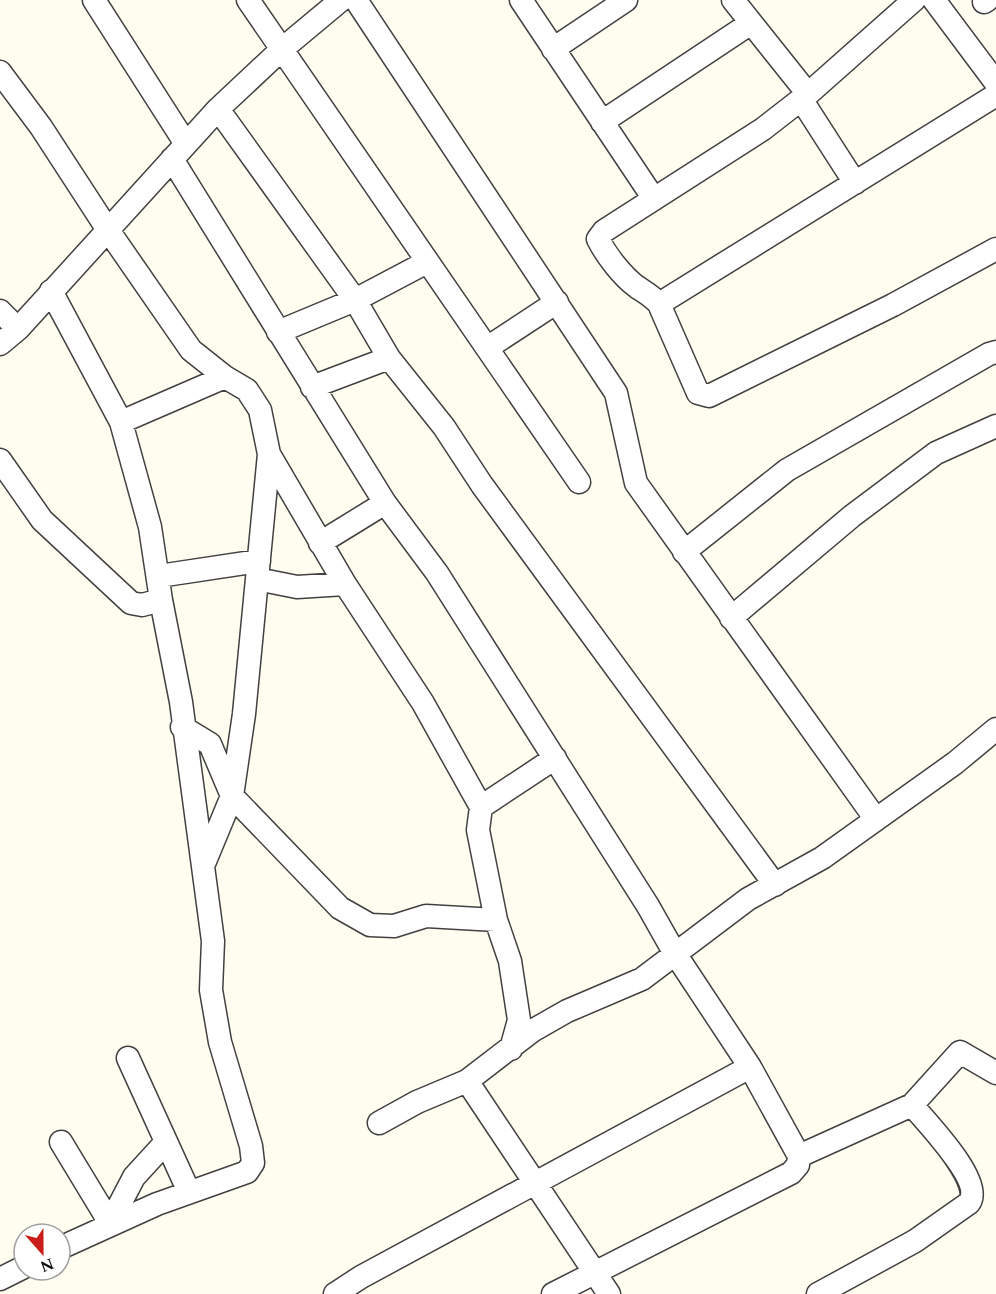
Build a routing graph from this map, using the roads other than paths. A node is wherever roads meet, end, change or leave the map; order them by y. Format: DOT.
graph roads {
  1 [pos="93,0"];
  2 [pos="248,0"];
  3 [pos="341,0"];
  4 [pos="356,0"];
  5 [pos="520,0"];
  6 [pos="626,0"];
  7 [pos="733,0"];
  8 [pos="914,0"];
  9 [pos="934,0"];
  10 [pos="751,23"];
  11 [pos="553,49"];
  12 [pos="281,50"];
  13 [pos="0,72"];
  14 [pos="996,83"];
  15 [pos="996,95"];
  16 [pos="805,97"];
  17 [pos="218,109"];
  18 [pos="602,122"];
  19 [pos="179,152"];
  20 [pos="855,183"];
  21 [pos="654,199"];
  22 [pos="108,230"];
  23 [pos="996,249"];
  24 [pos="427,262"];
  25 [pos="51,291"];
  26 [pos="355,300"];
  27 [pos="557,302"];
  28 [pos="659,304"];
  29 [pos="0,311"];
  30 [pos="18,329"];
  31 [pos="278,332"];
  32 [pos="0,344"];
  33 [pos="487,348"];
  34 [pos="996,352"];
  35 [pos="389,358"];
  36 [pos="225,377"];
  37 [pos="312,387"];
  38 [pos="121,422"];
  39 [pos="996,426"];
  40 [pos="269,454"];
  41 [pos="0,460"];
  42 [pos="579,482"];
  43 [pos="385,503"];
  44 [pos="320,543"];
  45 [pos="684,552"];
  46 [pos="258,570"];
  47 [pos="159,576"];
  48 [pos="345,584"];
  49 [pos="161,600"];
  50 [pos="731,618"];
  51 [pos="182,727"];
  52 [pos="996,729"];
  53 [pos="555,758"];
  54 [pos="232,796"];
  55 [pos="481,807"];
  56 [pos="875,818"];
  57 [pos="203,866"];
  58 [pos="775,885"];
  59 [pos="496,920"];
  60 [pos="674,952"];
  61 [pos="511,1048"];
  62 [pos="128,1058"];
  63 [pos="750,1067"];
  64 [pos="996,1073"];
  65 [pos="467,1081"];
  66 [pos="912,1105"];
  67 [pos="379,1123"];
  68 [pos="61,1142"];
  69 [pos="166,1142"];
  70 [pos="799,1156"];
  71 [pos="534,1182"];
  72 [pos="189,1192"];
  73 [pos="110,1223"];
  74 [pos="72,1242"];
  75 [pos="594,1271"];
  76 [pos="366,1285"];
  77 [pos="335,1294"];
  78 [pos="553,1294"];
  79 [pos="609,1294"];
  80 [pos="818,1294"];
  1 -- 19 [label="street"];
  2 -- 12 [label="street"];
  3 -- 12 [label="street"];
  4 -- 27 [label="street"];
  5 -- 11 [label="street"];
  6 -- 11 [label="street"];
  7 -- 10 [label="street"];
  8 -- 16 [label="street"];
  9 -- 14 [label="street"];
  10 -- 16 [label="street"];
  10 -- 18 [label="street"];
  11 -- 18 [label="street"];
  12 -- 17 [label="street"];
  12 -- 24 [label="street"];
  13 -- 22 [label="street"];
  15 -- 20 [label="street"];
  16 -- 20 [label="street"];
  16 -- 21 [label="street"];
  17 -- 19 [label="street"];
  17 -- 26 [label="street"];
  18 -- 21 [label="street"];
  19 -- 22 [label="street"];
  19 -- 31 [label="street"];
  20 -- 28 [label="street"];
  21 -- 28 [label="street"];
  22 -- 25 [label="street"];
  22 -- 36 [label="street"];
  23 -- 28 [label="street"];
  24 -- 26 [label="street"];
  24 -- 33 [label="street"];
  25 -- 30 [label="street"];
  25 -- 38 [label="street"];
  26 -- 31 [label="street"];
  26 -- 35 [label="street"];
  27 -- 33 [label="street"];
  27 -- 45 [label="street"];
  29 -- 30 [label="street"];
  30 -- 32 [label="street"];
  31 -- 37 [label="street"];
  33 -- 42 [label="street"];
  34 -- 45 [label="street"];
  35 -- 37 [label="street"];
  35 -- 58 [label="street"];
  36 -- 38 [label="street"];
  36 -- 40 [label="street"];
  37 -- 43 [label="street"];
  38 -- 47 [label="street"];
  39 -- 50 [label="street"];
  40 -- 44 [label="street"];
  40 -- 46 [label="street"];
  41 -- 49 [label="street"];
  43 -- 44 [label="street"];
  43 -- 53 [label="street"];
  44 -- 48 [label="street"];
  45 -- 50 [label="street"];
  46 -- 47 [label="street"];
  46 -- 48 [label="street"];
  46 -- 54 [label="street"];
  47 -- 49 [label="street"];
  48 -- 55 [label="street"];
  49 -- 51 [label="street"];
  50 -- 56 [label="street"];
  51 -- 54 [label="street"];
  51 -- 57 [label="street"];
  52 -- 56 [label="street"];
  53 -- 55 [label="street"];
  53 -- 60 [label="street"];
  54 -- 57 [label="street"];
  54 -- 59 [label="street"];
  55 -- 59 [label="street"];
  56 -- 58 [label="street"];
  57 -- 72 [label="street"];
  58 -- 60 [label="street"];
  59 -- 61 [label="street"];
  60 -- 61 [label="street"];
  60 -- 63 [label="street"];
  61 -- 65 [label="street"];
  62 -- 69 [label="street"];
  63 -- 70 [label="street"];
  63 -- 71 [label="street"];
  64 -- 66 [label="street"];
  65 -- 67 [label="street"];
  65 -- 71 [label="street"];
  66 -- 70 [label="street"];
  66 -- 80 [label="street"];
  68 -- 73 [label="street"];
  69 -- 72 [label="street"];
  69 -- 73 [label="street"];
  70 -- 75 [label="street"];
  71 -- 75 [label="street"];
  71 -- 76 [label="street"];
  72 -- 73 [label="street"];
  73 -- 74 [label="street"];
  75 -- 78 [label="street"];
  75 -- 79 [label="street"];
  76 -- 77 [label="street"];
}
